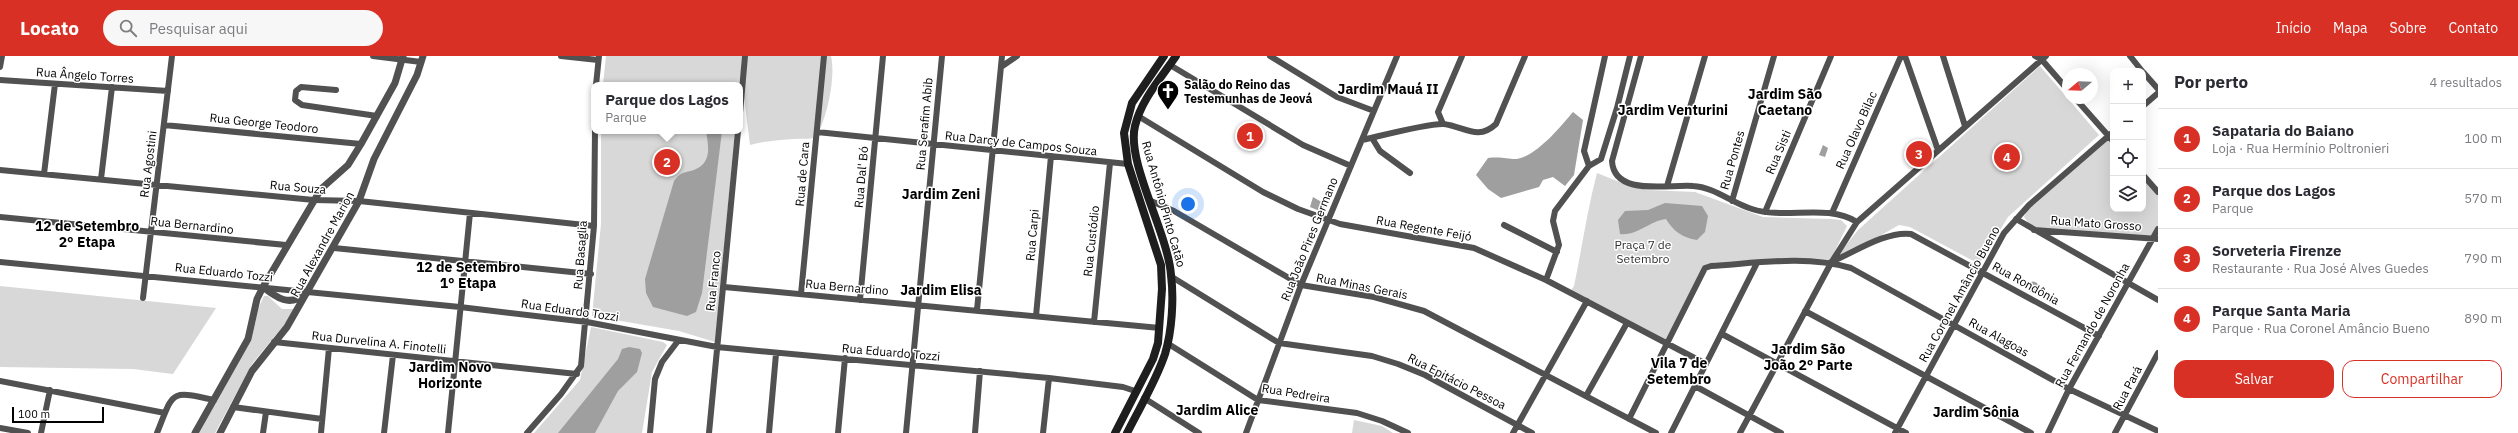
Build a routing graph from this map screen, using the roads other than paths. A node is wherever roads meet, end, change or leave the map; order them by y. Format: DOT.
graph roads {
  1 [pos="2,56"];
  2 [pos="172,56"];
  3 [pos="374,56"];
  4 [pos="561,56"];
  5 [pos="745,56"];
  6 [pos="824,56"];
  7 [pos="883,56"];
  8 [pos="942,56"];
  9 [pos="1002,56"];
  10 [pos="1017,56"];
  11 [pos="1164,56"];
  12 [pos="1167,56"];
  13 [pos="1176,56"];
  14 [pos="1270,56"];
  15 [pos="1396,56"];
  16 [pos="1462,56"];
  17 [pos="1525,56"];
  18 [pos="1605,56"];
  19 [pos="1630,56"];
  20 [pos="1641,56"];
  21 [pos="1705,56"];
  22 [pos="1774,56"];
  23 [pos="1831,56"];
  24 [pos="1901,56"];
  25 [pos="1906,56"];
  26 [pos="1943,56"];
  27 [pos="2035,56"];
  28 [pos="2130,56"];
  29 [pos="403,58"];
  30 [pos="598,58"];
  31 [pos="2044,58"];
  32 [pos="422,59"];
  33 [pos="1170,65"];
  34 [pos="1001,66"];
  35 [pos="0,67"];
  36 [pos="2140,68"];
  37 [pos="2146,75"];
  38 [pos="0,80"];
  39 [pos="596,82"];
  40 [pos="743,82"];
  41 [pos="2062,82"];
  42 [pos="55,84"];
  43 [pos="112,87"];
  44 [pos="2158,89"];
  45 [pos="336,90"];
  46 [pos="168,91"];
  47 [pos="2158,93"];
  48 [pos="2081,104"];
  49 [pos="2145,104"];
  50 [pos="1374,111"];
  51 [pos="377,116"];
  52 [pos="1138,116"];
  53 [pos="1443,124"];
  54 [pos="164,125"];
  55 [pos="1965,126"];
  56 [pos="816,132"];
  57 [pos="2110,133"];
  58 [pos="594,134"];
  59 [pos="738,134"];
  60 [pos="2110,135"];
  61 [pos="1372,138"];
  62 [pos="875,139"];
  63 [pos="1362,140"];
  64 [pos="361,144"];
  65 [pos="934,145"];
  66 [pos="1938,150"];
  67 [pos="993,151"];
  68 [pos="1051,156"];
  69 [pos="1110,162"];
  70 [pos="1128,164"];
  71 [pos="1351,166"];
  72 [pos="1589,166"];
  73 [pos="0,170"];
  74 [pos="1410,173"];
  75 [pos="44,174"];
  76 [pos="2144,176"];
  77 [pos="101,179"];
  78 [pos="157,185"];
  79 [pos="1667,186"];
  80 [pos="2158,192"];
  81 [pos="314,200"];
  82 [pos="359,201"];
  83 [pos="1140,201"];
  84 [pos="1151,201"];
  85 [pos="1732,201"];
  86 [pos="1765,212"];
  87 [pos="470,213"];
  88 [pos="1832,214"];
  89 [pos="0,217"];
  90 [pos="2016,219"];
  91 [pos="1328,221"];
  92 [pos="1857,222"];
  93 [pos="1504,224"];
  94 [pos="594,226"];
  95 [pos="2158,229"];
  96 [pos="2032,230"];
  97 [pos="151,232"];
  98 [pos="2155,239"];
  99 [pos="286,245"];
  100 [pos="334,248"];
  101 [pos="1558,252"];
  102 [pos="465,261"];
  103 [pos="0,262"];
  104 [pos="1831,262"];
  105 [pos="1757,263"];
  106 [pos="1981,271"];
  107 [pos="591,274"];
  108 [pos="146,275"];
  109 [pos="1172,277"];
  110 [pos="1546,280"];
  111 [pos="1301,285"];
  112 [pos="2128,285"];
  113 [pos="263,287"];
  114 [pos="724,287"];
  115 [pos="309,292"];
  116 [pos="801,294"];
  117 [pos="143,298"];
  118 [pos="860,300"];
  119 [pos="2158,300"];
  120 [pos="1587,301"];
  121 [pos="918,305"];
  122 [pos="460,307"];
  123 [pos="977,310"];
  124 [pos="1805,311"];
  125 [pos="1036,316"];
  126 [pos="587,322"];
  127 [pos="1094,322"];
  128 [pos="1627,323"];
  129 [pos="1953,324"];
  130 [pos="1160,328"];
  131 [pos="1722,334"];
  132 [pos="2099,336"];
  133 [pos="678,341"];
  134 [pos="274,342"];
  135 [pos="1167,343"];
  136 [pos="1279,343"];
  137 [pos="1666,344"];
  138 [pos="329,348"];
  139 [pos="716,348"];
  140 [pos="2158,353"];
  141 [pos="393,354"];
  142 [pos="776,354"];
  143 [pos="845,358"];
  144 [pos="455,361"];
  145 [pos="912,364"];
  146 [pos="1706,364"];
  147 [pos="1777,364"];
  148 [pos="2155,366"];
  149 [pos="980,371"];
  150 [pos="577,374"];
  151 [pos="1546,374"];
  152 [pos="1925,376"];
  153 [pos="1049,378"];
  154 [pos="0,381"];
  155 [pos="1695,386"];
  156 [pos="2069,389"];
  157 [pos="50,390"];
  158 [pos="1135,391"];
  159 [pos="1586,396"];
  160 [pos="1144,398"];
  161 [pos="214,400"];
  162 [pos="1258,400"];
  163 [pos="233,407"];
  164 [pos="266,412"];
  165 [pos="165,413"];
  166 [pos="2125,415"];
  167 [pos="1749,416"];
  168 [pos="322,419"];
  169 [pos="1629,419"];
  170 [pos="1517,425"];
  171 [pos="0,428"];
  172 [pos="1896,431"];
  173 [pos="2158,431"];
  174 [pos="1194,432"];
  175 [pos="28,433"];
  176 [pos="41,433"];
  177 [pos="157,433"];
  178 [pos="195,433"];
  179 [pos="220,433"];
  180 [pos="263,433"];
  181 [pos="321,433"];
  182 [pos="384,433"];
  183 [pos="448,433"];
  184 [pos="527,433"];
  185 [pos="650,433"];
  186 [pos="709,433"];
  187 [pos="769,433"];
  188 [pos="838,433"];
  189 [pos="906,433"];
  190 [pos="975,433"];
  191 [pos="1043,433"];
  192 [pos="1115,433"];
  193 [pos="1127,433"];
  194 [pos="1246,433"];
  195 [pos="1408,433"];
  196 [pos="1513,433"];
  197 [pos="1532,433"];
  198 [pos="1656,433"];
  199 [pos="1671,433"];
  200 [pos="1740,433"];
  201 [pos="1781,433"];
  202 [pos="1906,433"];
  203 [pos="2031,433"];
  204 [pos="2048,433"];
  205 [pos="2115,433"];
  1 -- 35 [label="street"];
  2 -- 46 [label="street, Rua Agostini"];
  3 -- 29 [label="street"];
  4 -- 30 [label="street"];
  5 -- 40 [label="street"];
  6 -- 56 [label="street, Rua de Cara"];
  7 -- 62 [label="street, Rua Dal' Bó"];
  8 -- 65 [label="street, Rua Serafim Abib"];
  9 -- 34 [label="street"];
  10 -- 34 [label="street"];
  11 -- 70 [label="main road, Rua Antônio Pinto Catão"];
  12 -- 33 [label="main road"];
  13 -- 33 [label="main road, Rua Antônio Pinto Catão"];
  14 -- 50 [label="street"];
  15 -- 50 [label="street, Rua João Pires Germano"];
  16 -- 53 [label="street"];
  17 -- 53 [label="street"];
  18 -- 72 [label="street"];
  19 -- 72 [label="street"];
  20 -- 79 [label="street"];
  21 -- 79 [label="street"];
  22 -- 85 [label="street, Rua Pontes"];
  23 -- 86 [label="street, Rua Sisti"];
  24 -- 88 [label="street, Rua Olavo Bilac"];
  25 -- 66 [label="street"];
  26 -- 55 [label="street"];
  27 -- 31 [label="street"];
  28 -- 36 [label="street"];
  29 -- 32 [label="street"];
  29 -- 51 [label="street, Rua Alexandre Marion"];
  30 -- 39 [label="street"];
  31 -- 41 [label="street"];
  31 -- 55 [label="street"];
  32 -- 82 [label="street, Rua Alexandre Marion"];
  33 -- 52 [label="main road, Rua Antônio Pinto Catão"];
  33 -- 71 [label="street"];
  34 -- 67 [label="street"];
  37 -- 44 [label="street"];
  38 -- 42 [label="street, Rua Ângelo Torres"];
  42 -- 43 [label="street, Rua Ângelo Torres"];
  42 -- 75 [label="street"];
  43 -- 46 [label="street, Rua Ângelo Torres"];
  43 -- 77 [label="street"];
  45 -- 51 [label="street"];
  46 -- 54 [label="street, Rua Agostini"];
  47 -- 49 [label="street"];
  48 -- 57 [label="street"];
  50 -- 63 [label="street, Rua João Pires Germano"];
  51 -- 64 [label="street, Rua Alexandre Marion"];
  52 -- 84 [label="main road, Rua Antônio Pinto Catão"];
  52 -- 91 [label="street, Rua Regente Feijó"];
  53 -- 61 [label="street"];
  54 -- 64 [label="street, Rua George Teodoro"];
  54 -- 78 [label="street, Rua Agostini"];
  55 -- 66 [label="street"];
  56 -- 62 [label="street, Rua Darcy de Campos Souza"];
  56 -- 116 [label="street, Rua de Cara"];
  58 -- 94 [label="street, Rua Basaglia"];
  59 -- 114 [label="street, Rua Franco"];
  60 -- 90 [label="street, Rua Coronel Amâncio Bueno"];
  61 -- 63 [label="street"];
  61 -- 74 [label="street"];
  62 -- 65 [label="street, Rua Darcy de Campos Souza"];
  62 -- 118 [label="street, Rua Dal' Bó"];
  63 -- 71 [label="street, Rua João Pires Germano"];
  64 -- 81 [label="street, Rua Alexandre Marion"];
  65 -- 67 [label="street, Rua Darcy de Campos Souza"];
  65 -- 121 [label="street, Rua Serafim Abib"];
  66 -- 92 [label="street"];
  67 -- 68 [label="street, Rua Darcy de Campos Souza"];
  67 -- 123 [label="street"];
  68 -- 69 [label="street, Rua Darcy de Campos Souza"];
  68 -- 125 [label="street, Rua Carpi"];
  69 -- 70 [label="street, Rua Darcy de Campos Souza"];
  69 -- 127 [label="street, Rua Custódio"];
  70 -- 83 [label="main road, Rua Antônio Pinto Catão"];
  71 -- 91 [label="street, Rua João Pires Germano"];
  72 -- 101 [label="street"];
  73 -- 75 [label="street, Rua Souza"];
  75 -- 77 [label="street, Rua Souza"];
  76 -- 80 [label="street"];
  77 -- 78 [label="street, Rua Souza"];
  78 -- 81 [label="street, Rua Souza"];
  78 -- 97 [label="street, Rua Agostini"];
  79 -- 85 [label="street"];
  81 -- 82 [label="street, Rua Souza"];
  81 -- 99 [label="street, Rua Alexandre Marion"];
  82 -- 87 [label="street, Rua Souza"];
  82 -- 100 [label="street, Rua Alexandre Marion"];
  83 -- 84 [label="main road"];
  83 -- 130 [label="main road, Rua Antônio Pinto Catão"];
  84 -- 109 [label="main road, Rua Antônio Pinto Catão"];
  84 -- 111 [label="street, Rua Minas Gerais"];
  85 -- 86 [label="street"];
  86 -- 88 [label="street"];
  87 -- 94 [label="street, Rua Souza"];
  87 -- 102 [label="street"];
  88 -- 92 [label="street"];
  89 -- 97 [label="street, Rua Bernardino"];
  90 -- 96 [label="street"];
  90 -- 106 [label="street, Rua Coronel Amâncio Bueno"];
  91 -- 110 [label="street, Rua Regente Feijó"];
  91 -- 111 [label="street, Rua João Pires Germano"];
  92 -- 104 [label="street"];
  93 -- 101 [label="street"];
  94 -- 107 [label="street, Rua Basaglia"];
  95 -- 98 [label="street, Rua Fernando de Noronha"];
  96 -- 98 [label="street, Rua Mato Grosso"];
  96 -- 112 [label="street"];
  97 -- 99 [label="street, Rua Bernardino"];
  97 -- 108 [label="street, Rua Agostini"];
  98 -- 112 [label="street, Rua Fernando de Noronha"];
  99 -- 113 [label="street, Rua Alexandre Marion"];
  100 -- 102 [label="street"];
  100 -- 115 [label="street, Rua Alexandre Marion"];
  101 -- 110 [label="street"];
  102 -- 107 [label="street"];
  102 -- 122 [label="street"];
  103 -- 108 [label="street, Rua Eduardo Tozzi"];
  104 -- 105 [label="street, Rua Alagoas"];
  104 -- 106 [label="street, Rua Rondônia"];
  104 -- 124 [label="street"];
  104 -- 129 [label="street, Rua Alagoas"];
  105 -- 131 [label="street"];
  105 -- 137 [label="street, Rua Alagoas"];
  106 -- 129 [label="street, Rua Coronel Amâncio Bueno"];
  106 -- 132 [label="street, Rua Rondônia"];
  107 -- 126 [label="street, Rua Basaglia"];
  108 -- 113 [label="street, Rua Eduardo Tozzi"];
  108 -- 117 [label="street, Rua Agostini"];
  109 -- 135 [label="main road, Rua Antônio Pinto Catão"];
  109 -- 136 [label="street, Rua Epitácio Pessoa"];
  110 -- 120 [label="street, Rua Regente Feijó"];
  111 -- 136 [label="street, Rua João Pires Germano"];
  111 -- 151 [label="street, Rua Minas Gerais"];
  112 -- 119 [label="street"];
  112 -- 132 [label="street, Rua Fernando de Noronha"];
  113 -- 115 [label="street, Rua Eduardo Tozzi"];
  113 -- 115 [label="street"];
  113 -- 161 [label="street, Rua Alexandre Marion"];
  114 -- 116 [label="street, Rua Bernardino"];
  114 -- 139 [label="street, Rua Franco"];
  115 -- 122 [label="street, Rua Eduardo Tozzi"];
  115 -- 134 [label="street, Rua Alexandre Marion"];
  116 -- 118 [label="street, Rua Bernardino"];
  118 -- 121 [label="street, Rua Bernardino"];
  120 -- 128 [label="street, Rua Regente Feijó"];
  120 -- 151 [label="street"];
  121 -- 123 [label="street, Rua Bernardino"];
  121 -- 145 [label="street, Rua Serafim Abib"];
  122 -- 126 [label="street, Rua Eduardo Tozzi"];
  122 -- 144 [label="street"];
  123 -- 125 [label="street, Rua Bernardino"];
  124 -- 147 [label="street"];
  124 -- 152 [label="street"];
  125 -- 127 [label="street, Rua Bernardino"];
  126 -- 133 [label="street, Rua Eduardo Tozzi"];
  126 -- 150 [label="street, Rua Basaglia"];
  127 -- 130 [label="street, Rua Bernardino"];
  128 -- 137 [label="street, Rua Regente Feijó"];
  128 -- 159 [label="street"];
  129 -- 152 [label="street, Rua Coronel Amâncio Bueno"];
  129 -- 156 [label="street, Rua Alagoas"];
  130 -- 158 [label="main road, Rua Antônio Pinto Catão"];
  131 -- 146 [label="street"];
  131 -- 147 [label="street"];
  132 -- 156 [label="street, Rua Fernando de Noronha"];
  133 -- 139 [label="street, Rua Eduardo Tozzi"];
  133 -- 185 [label="street"];
  134 -- 138 [label="street, Rua Durvelina A. Finotelli"];
  134 -- 163 [label="street, Rua Alexandre Marion"];
  135 -- 160 [label="main road, Rua Antônio Pinto Catão"];
  135 -- 162 [label="street, Rua Pedreira"];
  136 -- 162 [label="street, Rua João Pires Germano"];
  136 -- 170 [label="street, Rua Epitácio Pessoa"];
  137 -- 146 [label="street, Rua Regente Feijó"];
  137 -- 169 [label="street"];
  138 -- 141 [label="street, Rua Durvelina A. Finotelli"];
  138 -- 168 [label="street"];
  139 -- 142 [label="street, Rua Eduardo Tozzi"];
  139 -- 186 [label="street, Rua Franco"];
  140 -- 148 [label="street, Rua Pará"];
  141 -- 144 [label="street, Rua Durvelina A. Finotelli"];
  141 -- 182 [label="street"];
  142 -- 143 [label="street, Rua Eduardo Tozzi"];
  142 -- 187 [label="street"];
  143 -- 145 [label="street, Rua Eduardo Tozzi"];
  143 -- 188 [label="street"];
  144 -- 150 [label="street, Rua Durvelina A. Finotelli"];
  144 -- 183 [label="street"];
  145 -- 149 [label="street, Rua Eduardo Tozzi"];
  145 -- 189 [label="street, Rua Serafim Abib"];
  146 -- 155 [label="street"];
  147 -- 167 [label="street"];
  147 -- 172 [label="street"];
  148 -- 166 [label="street, Rua Pará"];
  149 -- 153 [label="street, Rua Eduardo Tozzi"];
  149 -- 190 [label="street"];
  150 -- 184 [label="street, Rua Basaglia"];
  151 -- 159 [label="street, Rua Minas Gerais"];
  151 -- 170 [label="street"];
  152 -- 172 [label="street, Rua Coronel Amâncio Bueno"];
  152 -- 203 [label="street"];
  153 -- 158 [label="street, Rua Eduardo Tozzi"];
  153 -- 191 [label="street"];
  154 -- 157 [label="street"];
  155 -- 167 [label="street"];
  155 -- 199 [label="street"];
  156 -- 166 [label="street, Rua Alagoas"];
  156 -- 204 [label="street, Rua Fernando de Noronha"];
  157 -- 165 [label="street"];
  157 -- 176 [label="street"];
  158 -- 160 [label="street"];
  158 -- 192 [label="main road, Rua Antônio Pinto Catão"];
  159 -- 169 [label="street, Rua Minas Gerais"];
  160 -- 174 [label="street"];
  160 -- 193 [label="main road, Rua Antônio Pinto Catão"];
  161 -- 165 [label="street"];
  161 -- 178 [label="street, Rua Alexandre Marion"];
  162 -- 194 [label="street, Rua João Pires Germano"];
  162 -- 195 [label="street, Rua Pedreira"];
  163 -- 164 [label="street"];
  163 -- 179 [label="street, Rua Alexandre Marion"];
  164 -- 168 [label="street"];
  164 -- 180 [label="street"];
  165 -- 177 [label="street"];
  166 -- 173 [label="street, Rua Alagoas"];
  166 -- 205 [label="street, Rua Pará"];
  167 -- 200 [label="street"];
  167 -- 201 [label="street"];
  168 -- 181 [label="street"];
  169 -- 198 [label="street, Rua Minas Gerais"];
  170 -- 196 [label="street"];
  170 -- 197 [label="street, Rua Epitácio Pessoa"];
  171 -- 175 [label="street"];
  172 -- 202 [label="street"];
}
